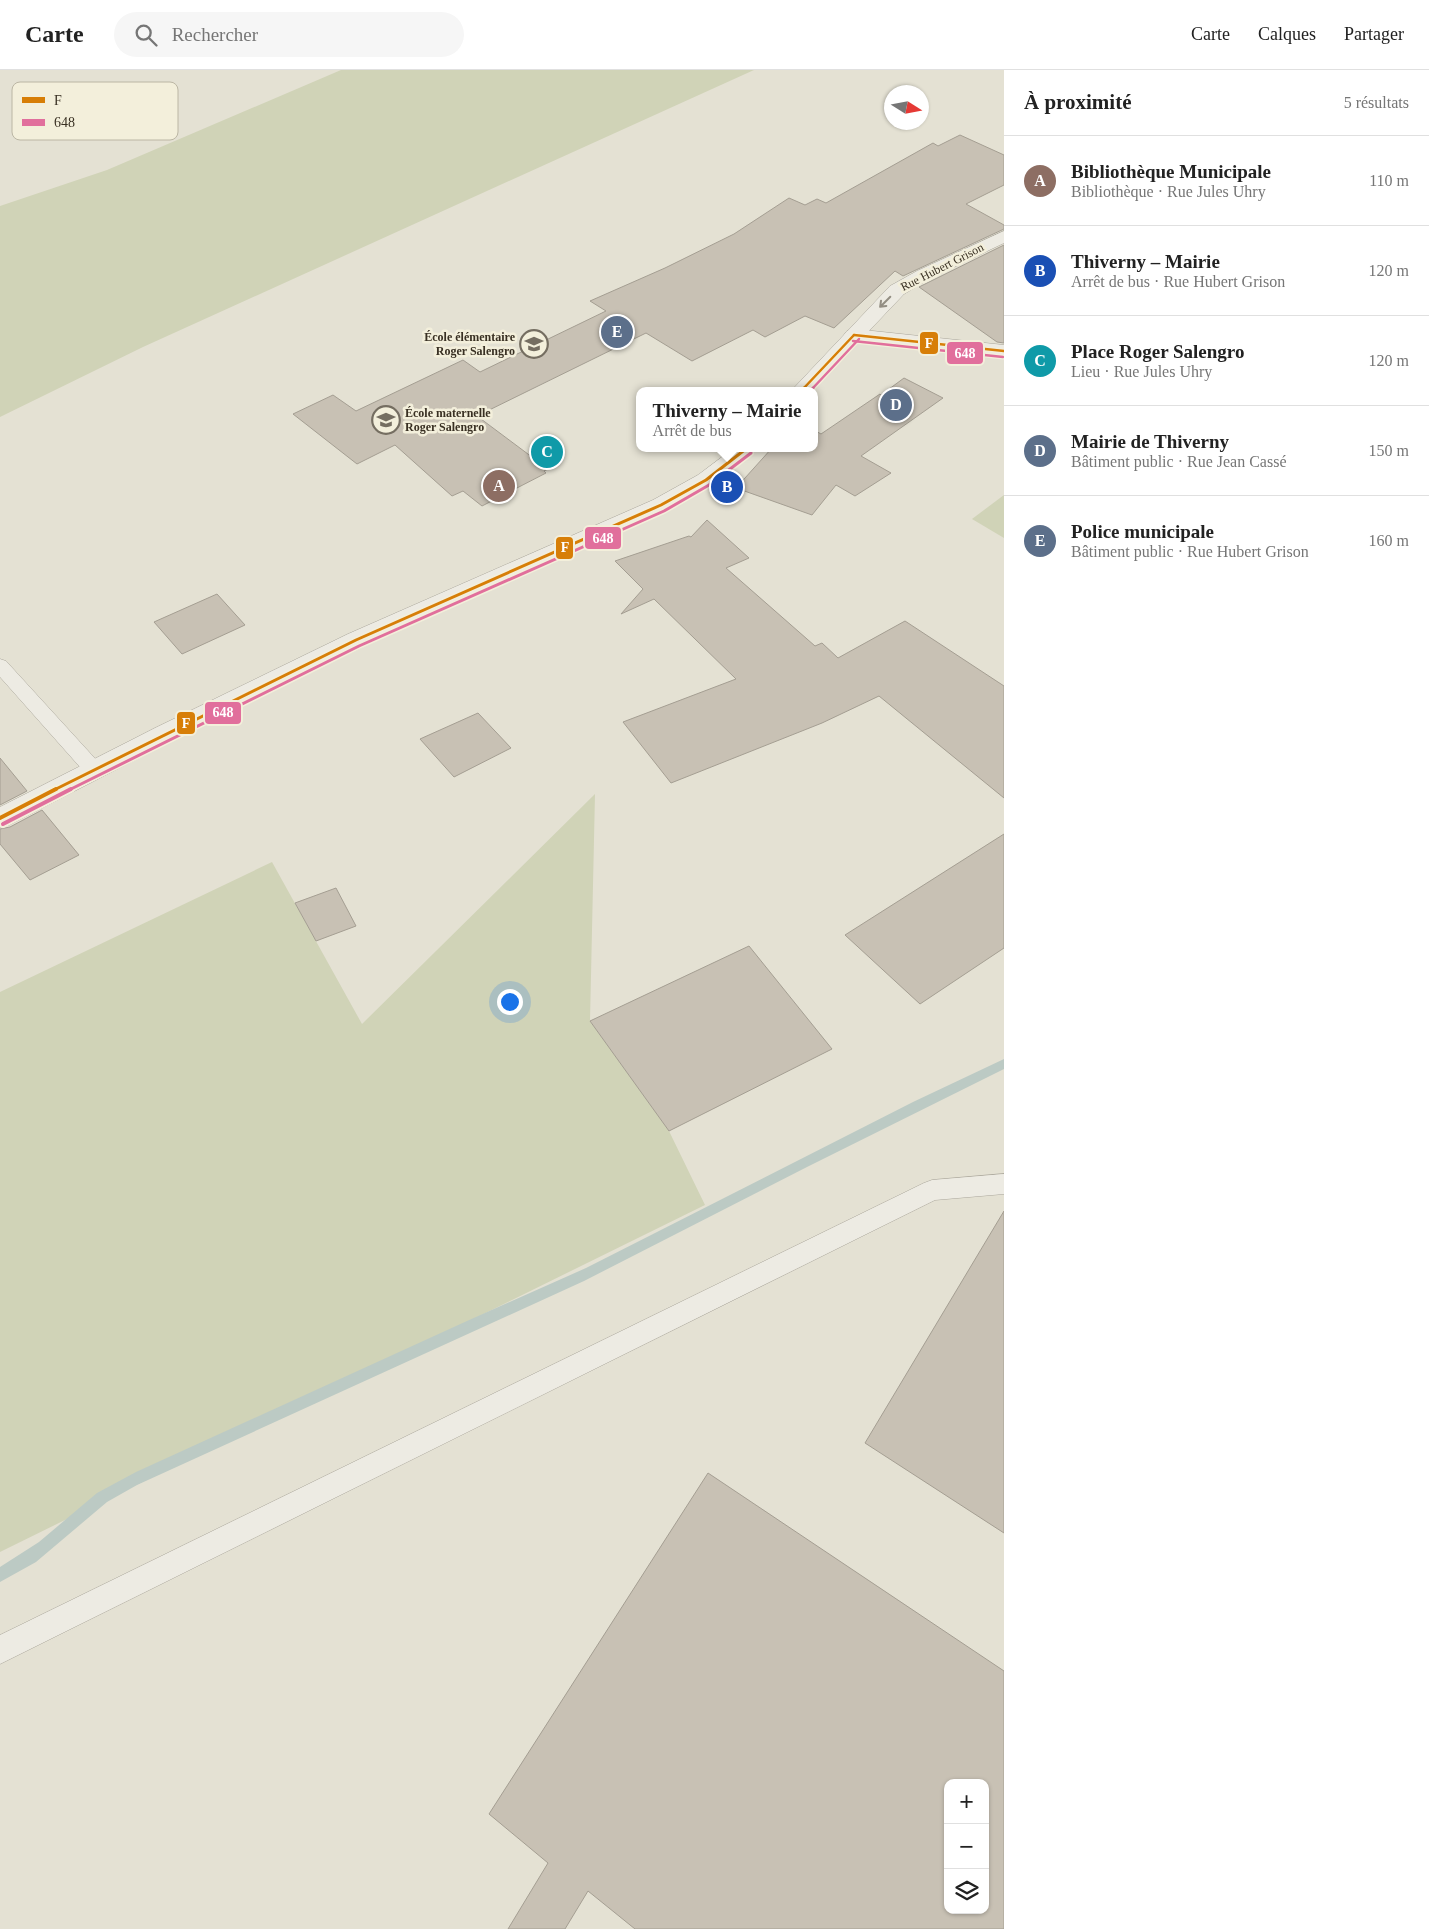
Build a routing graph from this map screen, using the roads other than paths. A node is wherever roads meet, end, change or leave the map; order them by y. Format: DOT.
graph roads {
  1 [pos="1004,236"];
  2 [pos="854,334"];
  3 [pos="1004,350"];
  4 [pos="805,387"];
  5 [pos="742,452"];
  6 [pos="0,665"];
  7 [pos="94,770"];
  8 [pos="0,818"];
  9 [pos="1004,1184"];
  10 [pos="0,1650"];
  1 -- 2 [label="street, Rue Hubert Grison, one-way"];
  2 -- 3 [label="street"];
  2 -- 4 [label="street, Rue Hubert Grison"];
  5 -- 7 [label="street"];
  6 -- 7 [label="lane"];
  7 -- 8 [label="street"];
  9 -- 10 [label="lane"];
}
